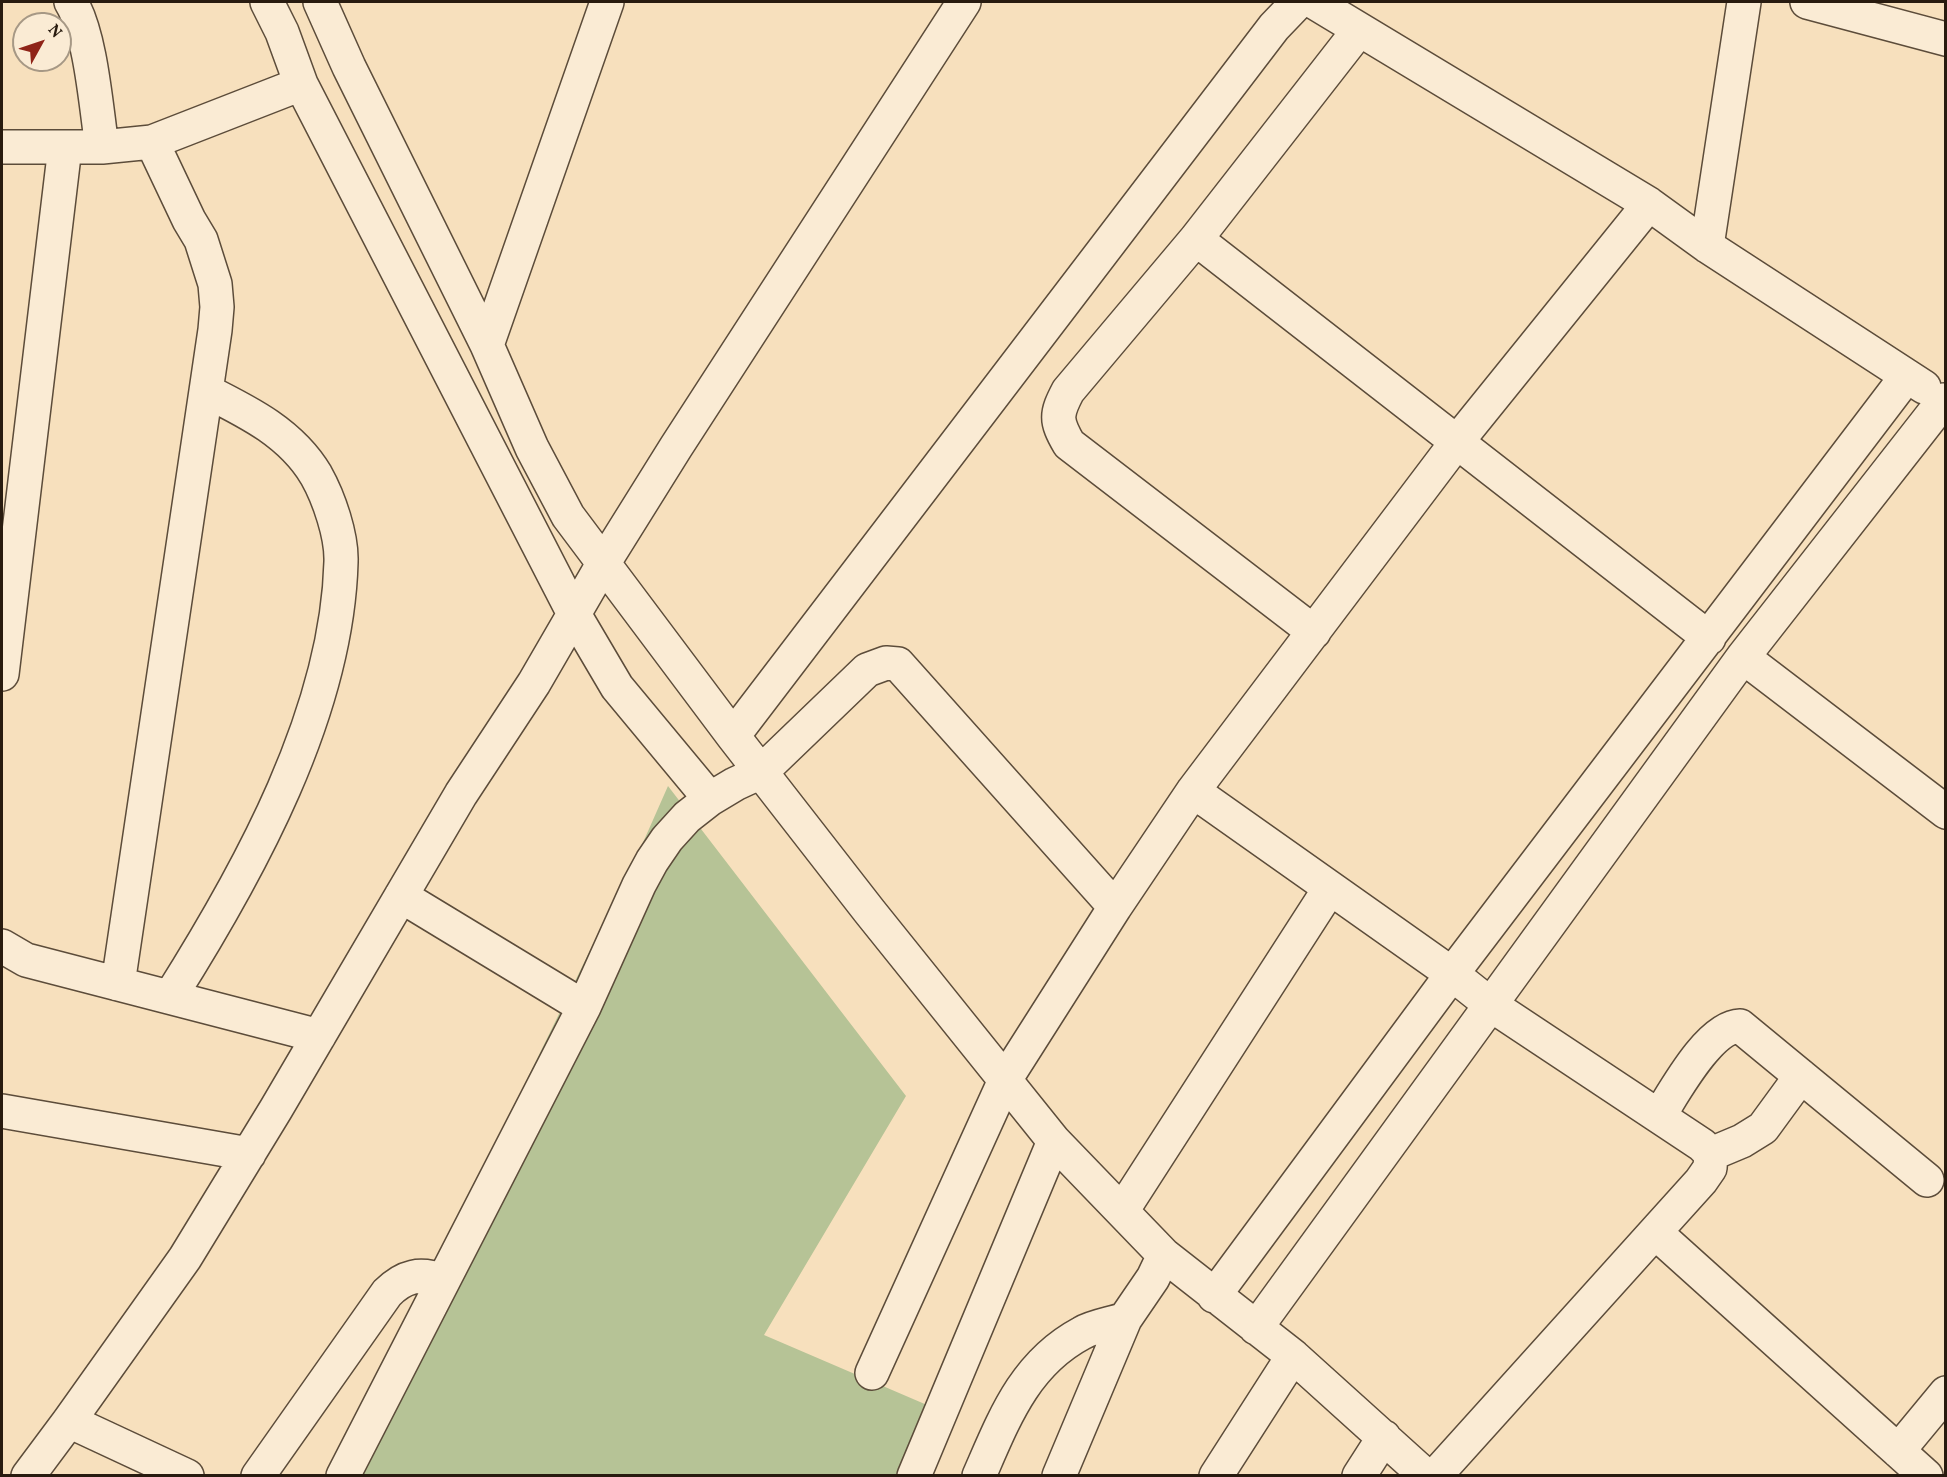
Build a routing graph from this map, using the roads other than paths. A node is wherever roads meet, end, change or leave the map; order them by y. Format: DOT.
graph roads {
  1 [pos="71,2"];
  2 [pos="267,2"];
  3 [pos="292,2"];
  4 [pos="320,2"];
  5 [pos="607,2"];
  6 [pos="964,2"];
  7 [pos="1298,2"];
  8 [pos="1314,2"];
  9 [pos="1744,2"];
  10 [pos="1807,2"];
  11 [pos="1359,30"];
  12 [pos="282,32"];
  13 [pos="1946,39"];
  14 [pos="300,84"];
  15 [pos="152,142"];
  16 [pos="2,147"];
  17 [pos="65,147"];
  18 [pos="102,147"];
  19 [pos="1649,204"];
  20 [pos="1196,239"];
  21 [pos="1707,246"];
  22 [pos="487,345"];
  23 [pos="1906,377"];
  24 [pos="206,391"];
  25 [pos="1945,400"];
  26 [pos="1456,443"];
  27 [pos="603,564"];
  28 [pos="574,614"];
  29 [pos="1314,632"];
  30 [pos="1709,638"];
  31 [pos="1743,657"];
  32 [pos="2,674"];
  33 [pos="733,736"];
  34 [pos="761,772"];
  35 [pos="1193,791"];
  36 [pos="710,799"];
  37 [pos="1946,812"];
  38 [pos="1330,888"];
  39 [pos="401,896"];
  40 [pos="1115,907"];
  41 [pos="2,945"];
  42 [pos="1452,974"];
  43 [pos="118,984"];
  44 [pos="170,997"];
  45 [pos="1491,1005"];
  46 [pos="584,1007"];
  47 [pos="319,1036"];
  48 [pos="1801,1077"];
  49 [pos="1005,1080"];
  50 [pos="2,1111"];
  51 [pos="1659,1116"];
  52 [pos="1054,1141"];
  53 [pos="249,1154"];
  54 [pos="1712,1154"];
  55 [pos="1927,1180"];
  56 [pos="1122,1211"];
  57 [pos="1656,1233"];
  58 [pos="1164,1256"];
  59 [pos="443,1281"];
  60 [pos="1214,1296"];
  61 [pos="1125,1319"];
  62 [pos="1256,1328"];
  63 [pos="1293,1356"];
  64 [pos="872,1373"];
  65 [pos="1946,1393"];
  66 [pos="69,1421"];
  67 [pos="1384,1437"];
  68 [pos="1898,1450"];
  69 [pos="28,1476"];
  70 [pos="187,1476"];
  71 [pos="258,1476"];
  72 [pos="343,1476"];
  73 [pos="914,1476"];
  74 [pos="980,1476"];
  75 [pos="1059,1476"];
  76 [pos="1216,1476"];
  77 [pos="1359,1476"];
  78 [pos="1426,1476"];
  79 [pos="1435,1476"];
  80 [pos="1926,1476"];
  1 -- 18 [label="street"];
  2 -- 12 [label="street"];
  3 -- 12 [label="street"];
  4 -- 22 [label="street"];
  5 -- 22 [label="street"];
  6 -- 27 [label="street"];
  7 -- 33 [label="street"];
  8 -- 11 [label="street"];
  9 -- 21 [label="street"];
  10 -- 13 [label="street"];
  11 -- 19 [label="street"];
  11 -- 20 [label="street"];
  12 -- 14 [label="street"];
  14 -- 15 [label="street"];
  14 -- 28 [label="street"];
  15 -- 18 [label="street"];
  15 -- 24 [label="street"];
  16 -- 17 [label="street"];
  17 -- 18 [label="street"];
  17 -- 32 [label="street"];
  19 -- 21 [label="street"];
  19 -- 26 [label="street"];
  20 -- 26 [label="street"];
  20 -- 29 [label="street"];
  21 -- 23 [label="street"];
  22 -- 27 [label="street"];
  23 -- 25 [label="street"];
  23 -- 30 [label="street"];
  24 -- 43 [label="street"];
  24 -- 44 [label="street"];
  25 -- 31 [label="street"];
  26 -- 29 [label="street"];
  26 -- 30 [label="street"];
  27 -- 28 [label="street"];
  27 -- 33 [label="street"];
  28 -- 36 [label="street"];
  28 -- 39 [label="street"];
  29 -- 35 [label="street"];
  30 -- 42 [label="street"];
  31 -- 37 [label="street"];
  31 -- 45 [label="street"];
  33 -- 34 [label="street"];
  34 -- 36 [label="street"];
  34 -- 40 [label="street"];
  34 -- 49 [label="street"];
  35 -- 38 [label="street"];
  35 -- 40 [label="street"];
  36 -- 46 [label="street"];
  38 -- 42 [label="street"];
  38 -- 56 [label="street"];
  39 -- 46 [label="street"];
  39 -- 47 [label="street"];
  40 -- 49 [label="street"];
  41 -- 43 [label="street"];
  42 -- 45 [label="street"];
  42 -- 60 [label="street"];
  43 -- 44 [label="street"];
  44 -- 47 [label="street"];
  45 -- 51 [label="street"];
  45 -- 62 [label="street"];
  46 -- 59 [label="street"];
  47 -- 53 [label="street"];
  48 -- 51 [label="street"];
  48 -- 54 [label="street"];
  48 -- 55 [label="street"];
  49 -- 52 [label="street"];
  49 -- 64 [label="street"];
  50 -- 53 [label="street"];
  51 -- 54 [label="street"];
  52 -- 56 [label="street"];
  52 -- 73 [label="street"];
  53 -- 66 [label="street"];
  54 -- 57 [label="street"];
  56 -- 58 [label="street"];
  57 -- 68 [label="street"];
  57 -- 79 [label="street"];
  58 -- 60 [label="street"];
  58 -- 61 [label="street"];
  59 -- 71 [label="street"];
  59 -- 72 [label="street"];
  60 -- 62 [label="street"];
  61 -- 74 [label="street"];
  61 -- 75 [label="street"];
  62 -- 63 [label="street"];
  63 -- 67 [label="street"];
  63 -- 76 [label="street"];
  65 -- 68 [label="street"];
  66 -- 69 [label="street"];
  66 -- 70 [label="street"];
  67 -- 77 [label="street"];
  67 -- 78 [label="street"];
  68 -- 80 [label="street"];
}
